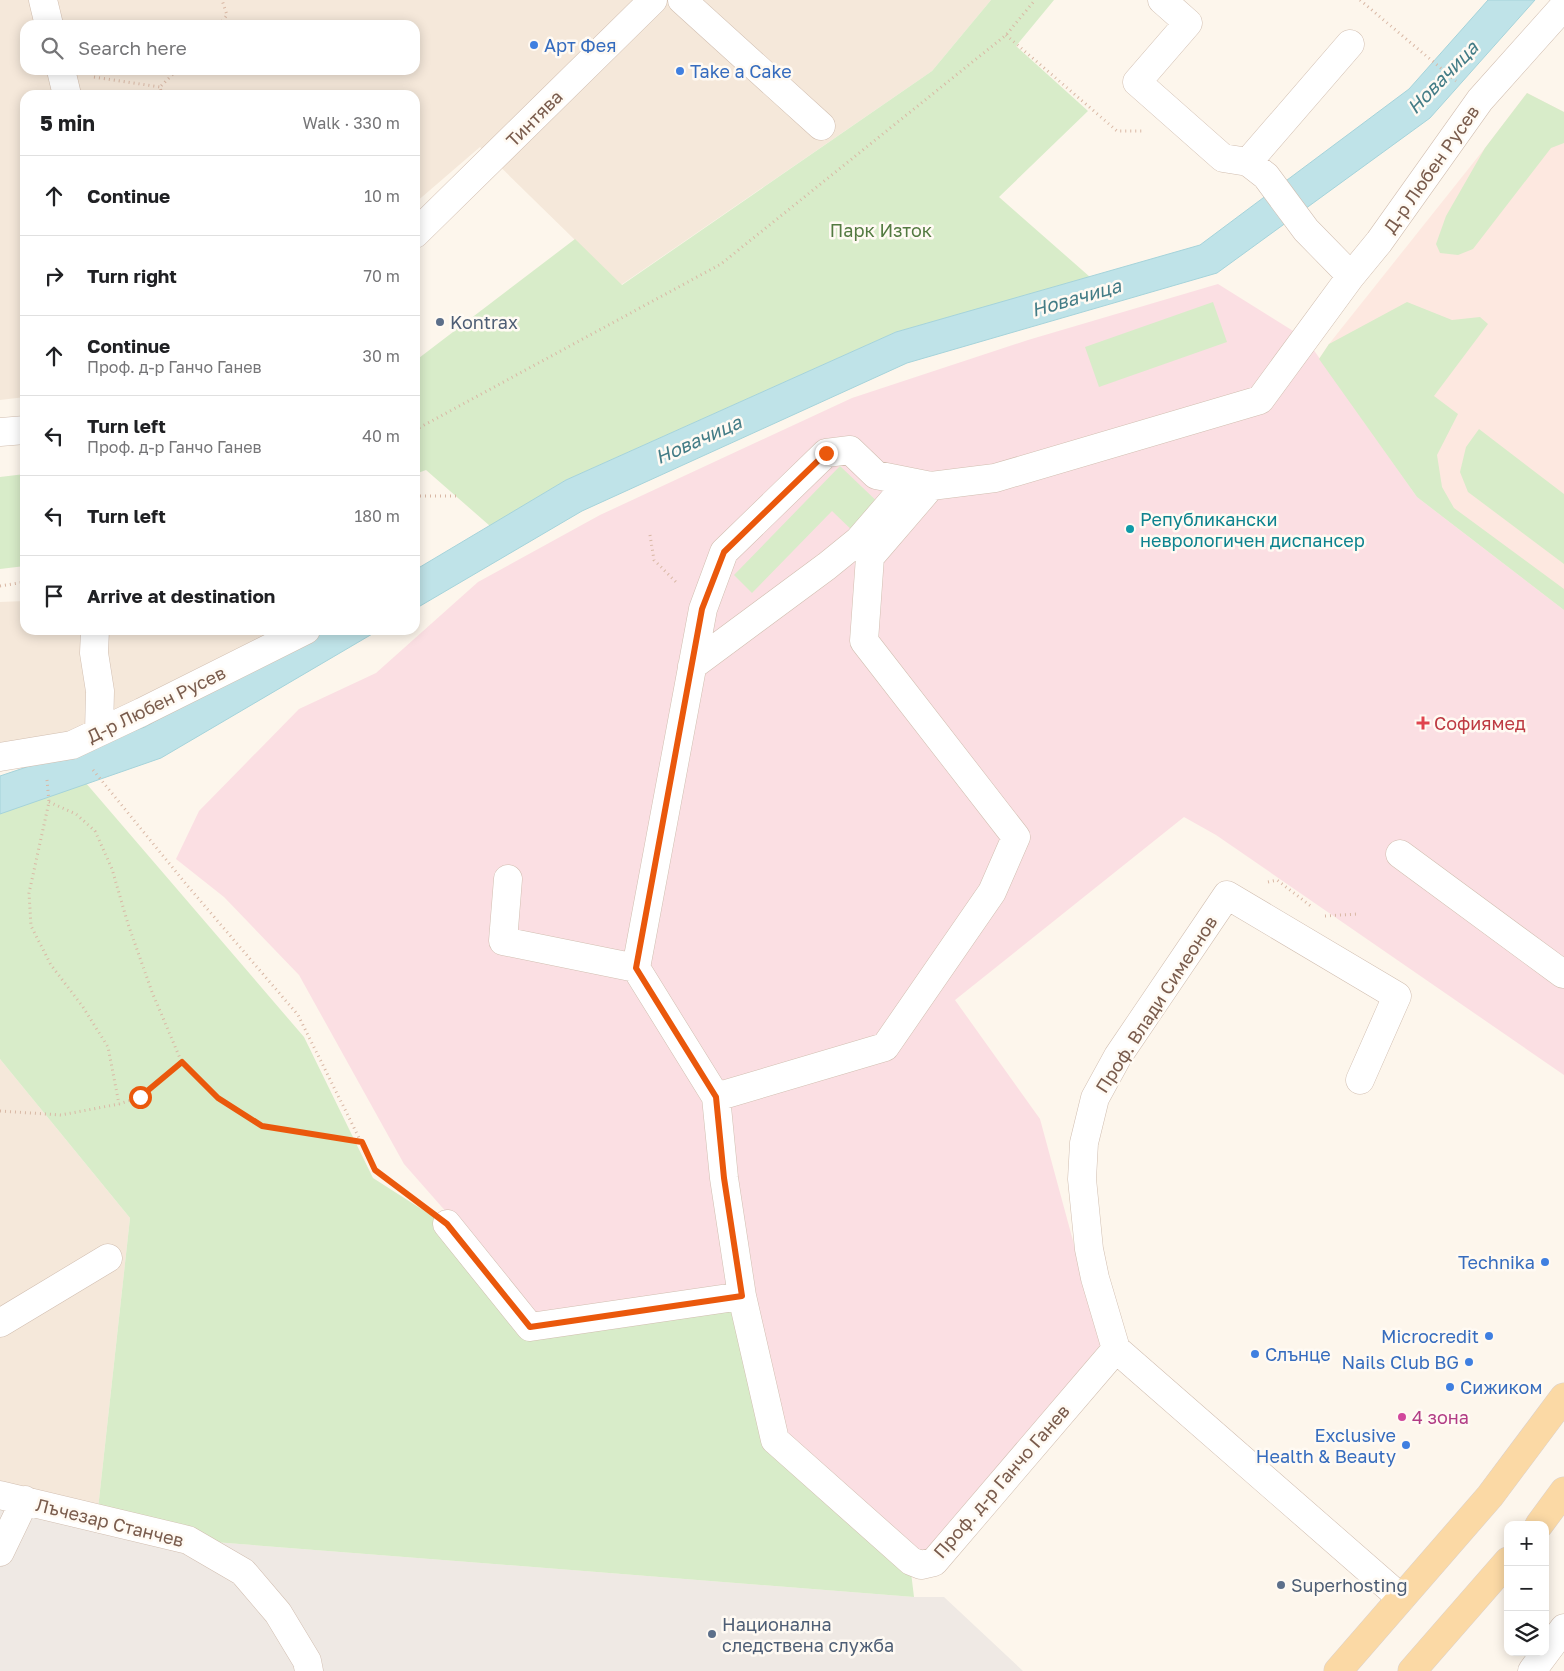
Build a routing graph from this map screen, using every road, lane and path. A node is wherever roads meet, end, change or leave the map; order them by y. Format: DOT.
graph roads {
  1 [pos="43,0"];
  2 [pos="222,0"];
  3 [pos="682,0"];
  4 [pos="1036,0"];
  5 [pos="1162,0"];
  6 [pos="1360,0"];
  7 [pos="641,4"];
  8 [pos="1564,6"];
  9 [pos="48,20"];
  10 [pos="223,20"];
  11 [pos="1006,35"];
  12 [pos="1350,44"];
  13 [pos="172,75"];
  14 [pos="63,79"];
  15 [pos="1456,82"];
  16 [pos="160,87"];
  17 [pos="161,90"];
  18 [pos="821,126"];
  19 [pos="1145,131"];
  20 [pos="1257,169"];
  21 [pos="420,229"];
  22 [pos="1352,276"];
  23 [pos="420,427"];
  24 [pos="20,430"];
  25 [pos="0,432"];
  26 [pos="920,484"];
  27 [pos="420,496"];
  28 [pos="458,496"];
  29 [pos="650,535"];
  30 [pos="20,583"];
  31 [pos="0,586"];
  32 [pos="702,609"];
  33 [pos="94,635"];
  34 [pos="296,635"];
  35 [pos="692,666"];
  36 [pos="99,732"];
  37 [pos="72,744"];
  38 [pos="43,750"];
  39 [pos="0,757"];
  40 [pos="50,802"];
  41 [pos="1400,854"];
  42 [pos="508,878"];
  43 [pos="636,968"];
  44 [pos="1563,974"];
  45 [pos="182,1062"];
  46 [pos="1360,1080"];
  47 [pos="716,1097"];
  48 [pos="120,1104"];
  49 [pos="0,1111"];
  50 [pos="362,1142"];
  51 [pos="447,1224"];
  52 [pos="108,1258"];
  53 [pos="742,1296"];
  54 [pos="0,1323"];
  55 [pos="1116,1349"];
  56 [pos="1564,1398"];
  57 [pos="1564,1491"];
  58 [pos="12,1498"];
  59 [pos="1542,1521"];
  60 [pos="0,1552"];
  61 [pos="1504,1566"];
  62 [pos="1401,1598"];
  63 [pos="1564,1628"];
  64 [pos="309,1671"];
  65 [pos="1338,1671"];
  66 [pos="1412,1671"];
  67 [pos="1532,1671"];
  1 -- 9 [label="street"];
  2 -- 10 [label="path"];
  3 -- 18 [label="street"];
  4 -- 11 [label="path"];
  5 -- 20 [label="street"];
  6 -- 15 [label="path"];
  7 -- 21 [label="street, Тинтява"];
  8 -- 22 [label="street, Д-р Любен Русев"];
  11 -- 19 [label="path"];
  11 -- 23 [label="path"];
  12 -- 20 [label="street"];
  13 -- 16 [label="path"];
  14 -- 16 [label="path"];
  16 -- 17 [label="path"];
  20 -- 22 [label="street"];
  22 -- 26 [label="street, Д-р Любен Русев"];
  24 -- 25 [label="street"];
  26 -- 32 [label="street"];
  26 -- 35 [label="street"];
  26 -- 47 [label="street"];
  27 -- 28 [label="path"];
  29 -- 32 [label="path"];
  30 -- 31 [label="path"];
  32 -- 35 [label="street"];
  33 -- 36 [label="street"];
  34 -- 36 [label="street, Д-р Любен Русев"];
  35 -- 43 [label="street"];
  36 -- 37 [label="street, Д-р Любен Русев"];
  37 -- 38 [label="street, Д-р Любен Русев"];
  37 -- 50 [label="path"];
  38 -- 39 [label="street, Д-р Любен Русев"];
  38 -- 40 [label="path"];
  40 -- 45 [label="path"];
  40 -- 48 [label="path"];
  41 -- 44 [label="street"];
  42 -- 43 [label="street"];
  43 -- 47 [label="street"];
  45 -- 48 [label="path"];
  45 -- 50 [label="path"];
  46 -- 55 [label="street, Проф. Влади Симеонов"];
  47 -- 53 [label="street"];
  48 -- 49 [label="path"];
  50 -- 51 [label="path"];
  51 -- 53 [label="street"];
  52 -- 54 [label="street"];
  53 -- 55 [label="street, Проф. д-р Ганчо Ганев"];
  55 -- 62 [label="street"];
  56 -- 62 [label="main road"];
  57 -- 59 [label="main road"];
  58 -- 60 [label="street"];
  58 -- 64 [label="street, Лъчезар Станчев"];
  61 -- 66 [label="main road"];
  62 -- 65 [label="main road"];
  63 -- 67 [label="street"];
}
